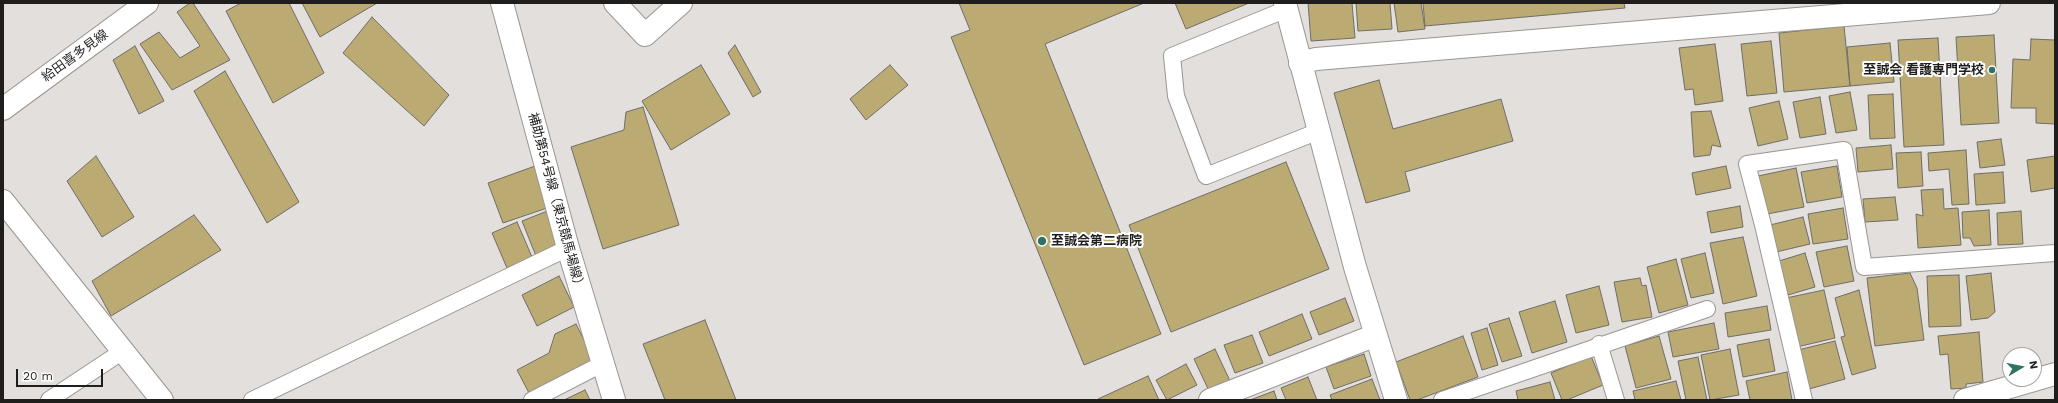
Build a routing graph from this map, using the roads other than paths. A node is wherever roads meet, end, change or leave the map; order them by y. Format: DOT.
graph roads {
  1 [pos="147,3"];
  2 [pos="615,3"];
  3 [pos="681,3"];
  4 [pos="1989,3"];
  5 [pos="504,4"];
  6 [pos="1286,6"];
  7 [pos="1300,63"];
  8 [pos="3,109"];
  9 [pos="1319,131"];
  10 [pos="3,201"];
  11 [pos="568,248"];
  12 [pos="2055,253"];
  13 [pos="1707,308"];
  14 [pos="1376,335"];
  15 [pos="1599,344"];
  16 [pos="123,351"];
  17 [pos="602,364"];
  18 [pos="2055,374"];
  19 [pos="49,400"];
  20 [pos="162,400"];
  21 [pos="252,400"];
  22 [pos="532,400"];
  23 [pos="614,400"];
  24 [pos="1210,400"];
  25 [pos="1396,400"];
  26 [pos="1442,400"];
  27 [pos="1616,400"];
  28 [pos="1804,400"];
  29 [pos="1965,400"];
  1 -- 8 [label="street, 給田喜多見線"];
  2 -- 3 [label="street"];
  4 -- 7 [label="street"];
  5 -- 11 [label="street, 補助第54号線（東京競馬場線）"];
  6 -- 7 [label="street"];
  6 -- 9 [label="lane"];
  7 -- 9 [label="street"];
  9 -- 14 [label="street"];
  10 -- 16 [label="street"];
  11 -- 17 [label="street, 補助第54号線（東京競馬場線）"];
  11 -- 21 [label="lane"];
  12 -- 28 [label="lane"];
  13 -- 15 [label="lane"];
  14 -- 24 [label="street"];
  14 -- 25 [label="street"];
  15 -- 26 [label="lane"];
  15 -- 27 [label="lane"];
  16 -- 19 [label="lane"];
  16 -- 20 [label="street"];
  17 -- 22 [label="lane"];
  17 -- 23 [label="street, 補助第54号線（東京競馬場線）"];
  18 -- 29 [label="street"];
}
